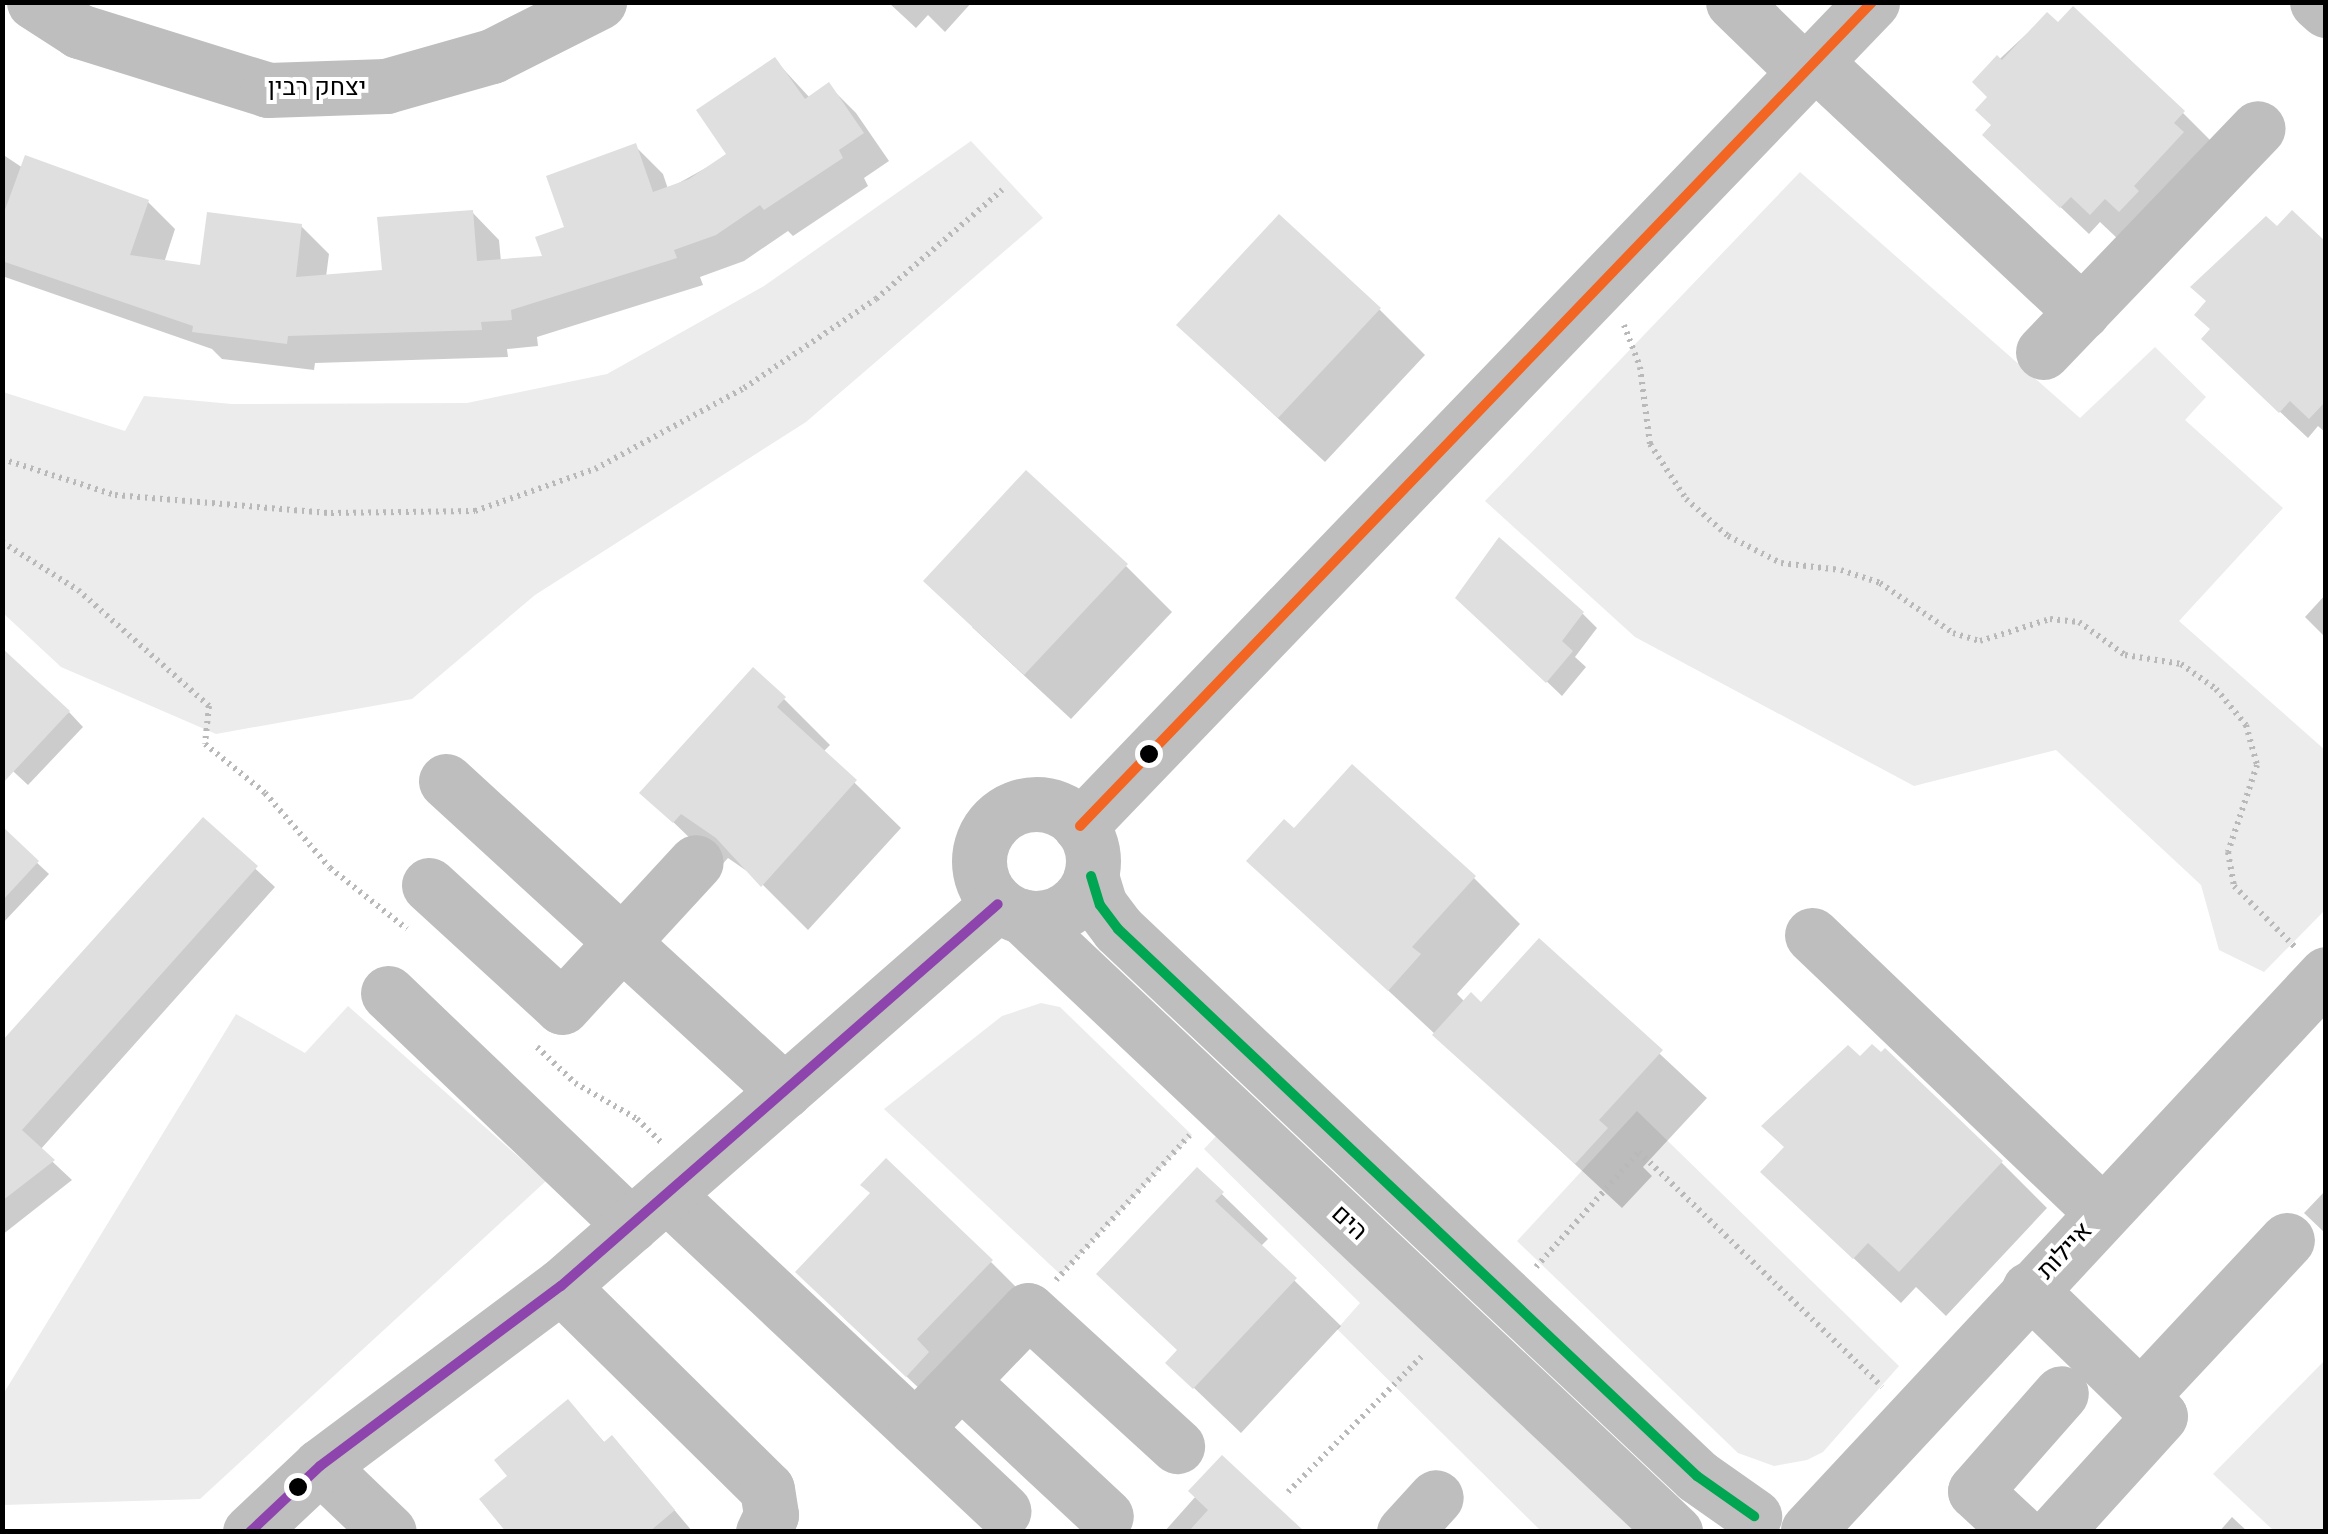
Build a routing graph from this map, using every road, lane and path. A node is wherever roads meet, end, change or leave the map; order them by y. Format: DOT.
graph roads {
  1 [pos="34,2"];
  2 [pos="599,2"];
  3 [pos="1733,2"];
  4 [pos="2317,2"];
  5 [pos="1870,3"];
  6 [pos="2326,10"];
  7 [pos="1810,67"];
  8 [pos="2258,128"];
  9 [pos="1002,190"];
  10 [pos="1598,287"];
  11 [pos="2082,312"];
  12 [pos="2043,352"];
  13 [pos="2,459"];
  14 [pos="2,542"];
  15 [pos="446,781"];
  16 [pos="1086,851"];
  17 [pos="696,862"];
  18 [pos="422,909"];
  19 [pos="1010,910"];
  20 [pos="1812,935"];
  21 [pos="620,944"];
  22 [pos="2325,975"];
  23 [pos="388,993"];
  24 [pos="532,1042"];
  25 [pos="784,1092"];
  26 [pos="1224,1103"];
  27 [pos="662,1198"];
  28 [pos="2101,1211"];
  29 [pos="2287,1240"];
  30 [pos="561,1286"];
  31 [pos="2028,1289"];
  32 [pos="1509,1298"];
  33 [pos="1028,1310"];
  34 [pos="1456,1322"];
  35 [pos="960,1381"];
  36 [pos="2062,1393"];
  37 [pos="2140,1397"];
  38 [pos="1912,1416"];
  39 [pos="916,1428"];
  40 [pos="1177,1446"];
  41 [pos="320,1466"];
  42 [pos="1288,1492"];
  43 [pos="1003,1511"];
  44 [pos="1106,1516"];
  45 [pos="1739,1524"];
  46 [pos="250,1529"];
  47 [pos="1809,1531"];
  48 [pos="389,1532"];
  49 [pos="763,1532"];
  50 [pos="1675,1532"];
  51 [pos="2019,1532"];
  52 [pos="2055,1532"];
  1 -- 2 [label="street, יצחק רבין"];
  3 -- 7 [label="street"];
  4 -- 6 [label="street"];
  5 -- 7 [label="street"];
  7 -- 10 [label="street"];
  7 -- 11 [label="street"];
  8 -- 11 [label="street"];
  9 -- 13 [label="path"];
  10 -- 16 [label="street"];
  10 -- 22 [label="path"];
  11 -- 12 [label="street"];
  14 -- 18 [label="path"];
  15 -- 21 [label="street"];
  16 -- 19 [label="street"];
  16 -- 19 [label="street"];
  16 -- 32 [label="street"];
  17 -- 21 [label="street"];
  18 -- 21 [label="street"];
  19 -- 25 [label="street"];
  19 -- 26 [label="street, הים"];
  20 -- 28 [label="street"];
  21 -- 25 [label="street"];
  22 -- 28 [label="street, איילות"];
  23 -- 27 [label="street"];
  24 -- 27 [label="path"];
  25 -- 27 [label="street"];
  26 -- 33 [label="path"];
  26 -- 34 [label="street, הים"];
  27 -- 30 [label="street"];
  27 -- 39 [label="street"];
  28 -- 31 [label="street, איילות"];
  29 -- 37 [label="street"];
  30 -- 41 [label="street"];
  30 -- 49 [label="street"];
  31 -- 37 [label="street"];
  31 -- 38 [label="street, איילות"];
  32 -- 38 [label="path"];
  32 -- 45 [label="street"];
  33 -- 35 [label="street"];
  33 -- 40 [label="street"];
  34 -- 42 [label="path"];
  34 -- 50 [label="street, הים"];
  35 -- 39 [label="street"];
  35 -- 44 [label="street"];
  36 -- 51 [label="street"];
  37 -- 52 [label="street"];
  38 -- 47 [label="street, איילות"];
  39 -- 43 [label="street"];
  41 -- 46 [label="street"];
  41 -- 48 [label="street"];
  45 -- 47 [label="street"];
}
